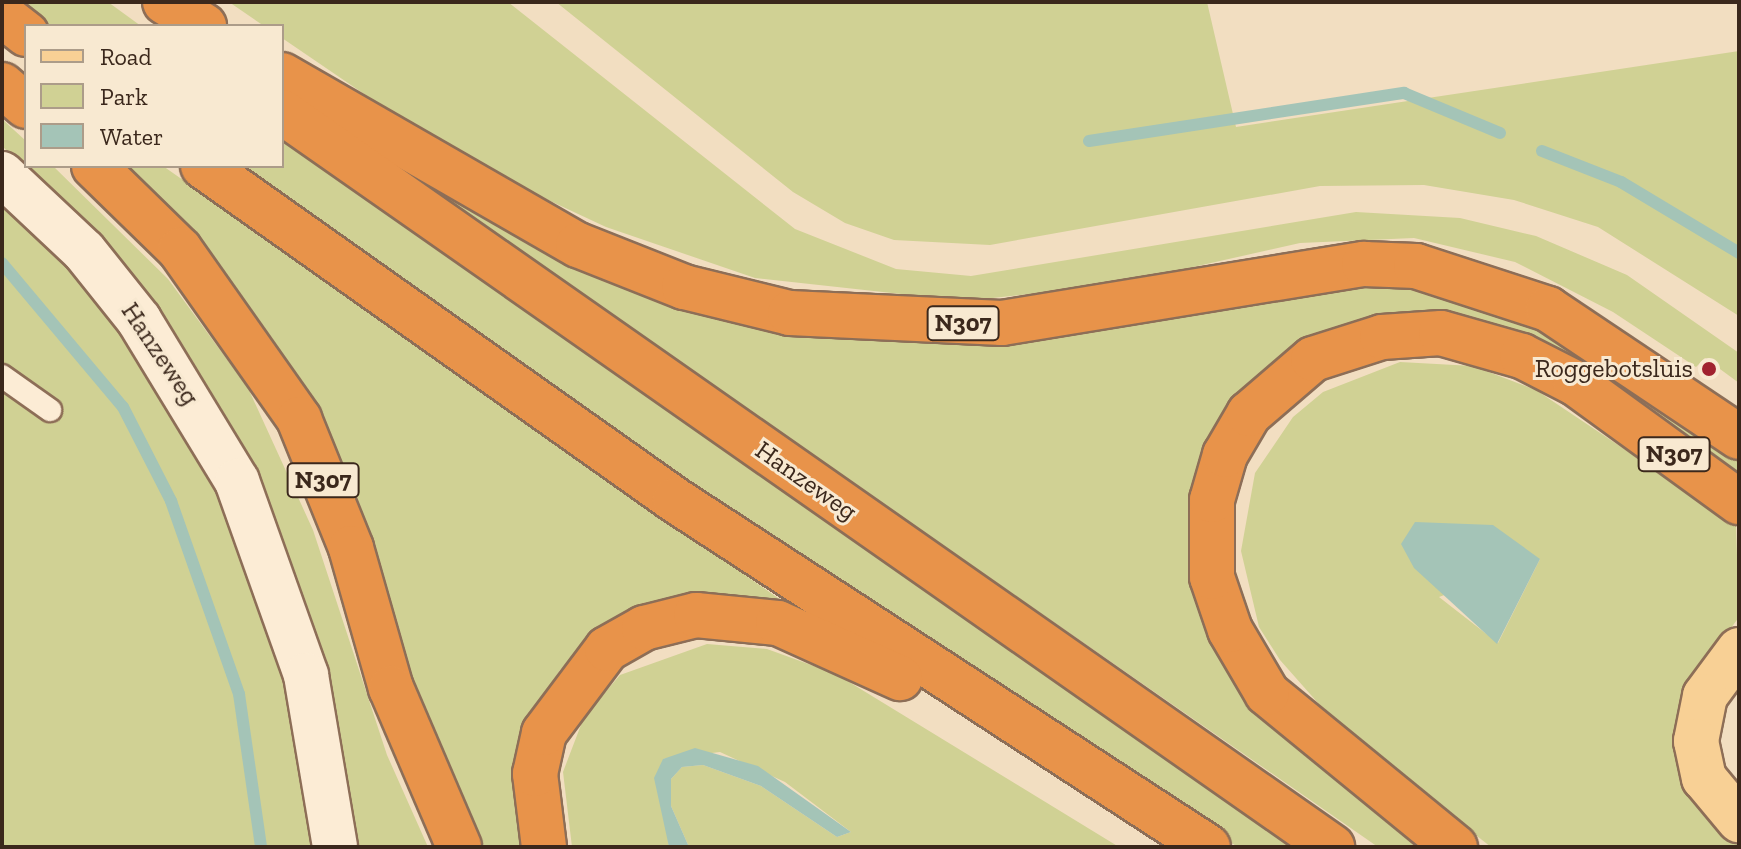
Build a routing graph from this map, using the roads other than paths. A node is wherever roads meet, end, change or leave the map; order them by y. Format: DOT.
graph roads {
  1 [pos="132,2"];
  2 [pos="165,2"];
  3 [pos="2,15"];
  4 [pos="161,24"];
  5 [pos="201,24"];
  6 [pos="24,32"];
  7 [pos="284,76"];
  8 [pos="2,85"];
  9 [pos="24,104"];
  10 [pos="284,113"];
  11 [pos="96,168"];
  12 [pos="206,168"];
  13 [pos="2,174"];
  14 [pos="2,376"];
  15 [pos="50,410"];
  16 [pos="1739,437"];
  17 [pos="1739,502"];
  18 [pos="1739,650"];
  19 [pos="1082,766"];
  20 [pos="1739,820"];
  21 [pos="335,847"];
  22 [pos="459,847"];
  23 [pos="544,847"];
  24 [pos="1208,847"];
  25 [pos="1332,847"];
  26 [pos="1455,847"];
  1 -- 4 [label="highway"];
  2 -- 5 [label="highway"];
  3 -- 6 [label="highway"];
  7 -- 16 [label="highway, N307"];
  8 -- 9 [label="highway"];
  10 -- 25 [label="highway, Hanzeweg"];
  11 -- 22 [label="highway, N307"];
  12 -- 19 [label="highway"];
  13 -- 21 [label="street, Hanzeweg"];
  14 -- 15 [label="lane"];
  17 -- 26 [label="highway, N307"];
  18 -- 20 [label="main road"];
  19 -- 23 [label="highway"];
  19 -- 24 [label="highway"];
}
